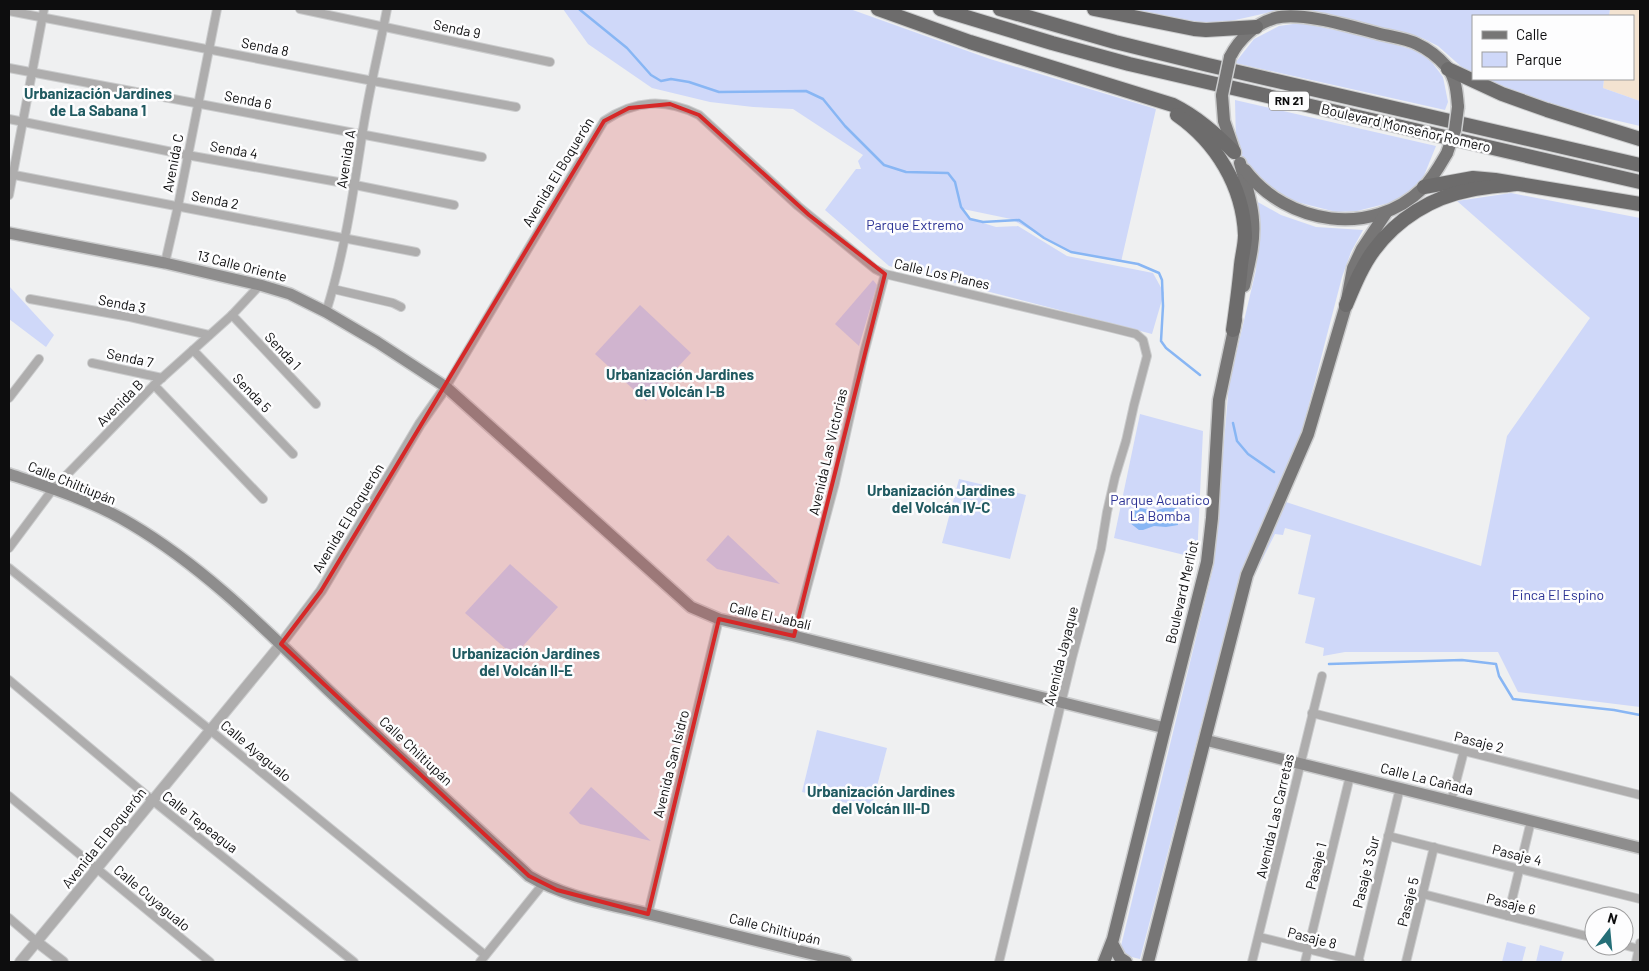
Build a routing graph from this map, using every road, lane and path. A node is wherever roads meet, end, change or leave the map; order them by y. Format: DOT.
graph roads {
  1 [pos="217,9"];
  2 [pos="300,9"];
  3 [pos="387,9"];
  4 [pos="878,9"];
  5 [pos="940,9"];
  6 [pos="1000,9"];
  7 [pos="1094,9"];
  8 [pos="9,11"];
  9 [pos="43,13"];
  10 [pos="384,26"];
  11 [pos="1256,27"];
  12 [pos="209,48"];
  13 [pos="550,62"];
  14 [pos="9,68"];
  15 [pos="1448,69"];
  16 [pos="32,73"];
  17 [pos="373,82"];
  18 [pos="1132,92"];
  19 [pos="198,103"];
  20 [pos="516,107"];
  21 [pos="682,107"];
  22 [pos="9,119"];
  23 [pos="23,122"];
  24 [pos="362,135"];
  25 [pos="1640,139"];
  26 [pos="187,155"];
  27 [pos="482,157"];
  28 [pos="1237,158"];
  29 [pos="1640,165"];
  30 [pos="11,174"];
  31 [pos="1640,182"];
  32 [pos="1516,184"];
  33 [pos="355,185"];
  34 [pos="1424,187"];
  35 [pos="9,195"];
  36 [pos="1640,204"];
  37 [pos="454,205"];
  38 [pos="178,206"];
  39 [pos="1386,213"];
  40 [pos="9,233"];
  41 [pos="345,238"];
  42 [pos="416,252"];
  43 [pos="165,263"];
  44 [pos="885,274"];
  45 [pos="260,285"];
  46 [pos="333,289"];
  47 [pos="30,299"];
  48 [pos="1346,304"];
  49 [pos="401,307"];
  50 [pos="326,312"];
  51 [pos="232,315"];
  52 [pos="1233,330"];
  53 [pos="209,335"];
  54 [pos="193,350"];
  55 [pos="1147,356"];
  56 [pos="39,359"];
  57 [pos="92,363"];
  58 [pos="162,378"];
  59 [pos="154,385"];
  60 [pos="446,387"];
  61 [pos="9,398"];
  62 [pos="316,404"];
  63 [pos="293,454"];
  64 [pos="9,474"];
  65 [pos="53,489"];
  66 [pos="263,500"];
  67 [pos="9,548"];
  68 [pos="9,568"];
  69 [pos="719,619"];
  70 [pos="794,636"];
  71 [pos="280,644"];
  72 [pos="1322,676"];
  73 [pos="9,680"];
  74 [pos="1062,702"];
  75 [pos="1312,713"];
  76 [pos="1165,728"];
  77 [pos="210,730"];
  78 [pos="1205,740"];
  79 [pos="1464,751"];
  80 [pos="1300,764"];
  81 [pos="1350,776"];
  82 [pos="1400,788"];
  83 [pos="1640,794"];
  84 [pos="9,796"];
  85 [pos="152,800"];
  86 [pos="1451,801"];
  87 [pos="1531,821"];
  88 [pos="1388,836"];
  89 [pos="1434,847"];
  90 [pos="1640,848"];
  91 [pos="97,868"];
  92 [pos="1520,868"];
  93 [pos="543,884"];
  94 [pos="1423,894"];
  95 [pos="1640,899"];
  96 [pos="648,914"];
  97 [pos="1508,916"];
  98 [pos="9,918"];
  99 [pos="1584,935"];
  100 [pos="1259,938"];
  101 [pos="37,942"];
  102 [pos="1112,943"];
  103 [pos="1640,946"];
  104 [pos="1308,950"];
  105 [pos="485,955"];
  106 [pos="1150,957"];
  107 [pos="20,962"];
  108 [pos="62,962"];
  109 [pos="210,962"];
  110 [pos="354,962"];
  111 [pos="480,962"];
  112 [pos="846,962"];
  113 [pos="999,962"];
  114 [pos="1104,962"];
  115 [pos="1126,962"];
  116 [pos="1138,962"];
  117 [pos="1252,962"];
  118 [pos="1305,962"];
  119 [pos="1358,962"];
  120 [pos="1406,962"];
  121 [pos="1636,962"];
  1 -- 12 [label="street, Avenida C"];
  2 -- 10 [label="street, Senda 9"];
  3 -- 10 [label="street, Avenida A"];
  4 -- 18 [label="highway"];
  5 -- 31 [label="highway, Boulevard Monseñor Romero / RN 21"];
  6 -- 29 [label="highway, Boulevard Monseñor Romero / RN 21"];
  7 -- 11 [label="highway"];
  8 -- 9 [label="street, Senda 8"];
  9 -- 12 [label="street, Senda 8"];
  9 -- 16 [label="street"];
  10 -- 13 [label="street, Senda 9"];
  10 -- 17 [label="street, Avenida A"];
  11 -- 15 [label="main road"];
  11 -- 28 [label="main road, Boulevard Merliot, bridge"];
  12 -- 17 [label="street, Senda 8"];
  12 -- 19 [label="street, Avenida C"];
  14 -- 16 [label="street, Senda 6"];
  15 -- 25 [label="highway"];
  15 -- 34 [label="main road, bridge"];
  16 -- 19 [label="street, Senda 6"];
  16 -- 23 [label="street"];
  17 -- 20 [label="street, Senda 8"];
  17 -- 24 [label="street, Avenida A"];
  18 -- 28 [label="highway"];
  18 -- 52 [label="highway"];
  19 -- 24 [label="street, Senda 6"];
  19 -- 26 [label="street, Avenida C"];
  21 -- 44 [label="street, Calle Los Planes"];
  21 -- 60 [label="street, Avenida El Boquerón"];
  22 -- 23 [label="street, Senda 4"];
  23 -- 26 [label="street, Senda 4"];
  23 -- 30 [label="street"];
  24 -- 27 [label="street, Senda 6"];
  24 -- 33 [label="street, Avenida A"];
  26 -- 33 [label="street, Senda 4"];
  26 -- 38 [label="street, Avenida C"];
  28 -- 39 [label="main road"];
  28 -- 52 [label="main road, Boulevard Merliot"];
  30 -- 35 [label="street"];
  30 -- 38 [label="street, Senda 2"];
  32 -- 34 [label="highway"];
  32 -- 36 [label="highway"];
  32 -- 48 [label="highway"];
  33 -- 37 [label="street, Senda 4"];
  33 -- 41 [label="street, Avenida A"];
  34 -- 39 [label="main road"];
  38 -- 41 [label="street, Senda 2"];
  38 -- 43 [label="street, Avenida C"];
  39 -- 48 [label="main road"];
  40 -- 43 [label="main road, 13 Calle Oriente"];
  41 -- 42 [label="street, Senda 2"];
  41 -- 46 [label="street, Avenida A"];
  43 -- 45 [label="main road, 13 Calle Oriente"];
  44 -- 55 [label="street, Calle Los Planes"];
  44 -- 70 [label="street, Avenida Las Victorias"];
  45 -- 50 [label="main road, 13 Calle Oriente"];
  45 -- 51 [label="street, Avenida B"];
  46 -- 49 [label="street"];
  46 -- 50 [label="street, Avenida A"];
  47 -- 53 [label="street, Senda 3"];
  48 -- 78 [label="main road"];
  50 -- 60 [label="main road, 13 Calle Oriente"];
  51 -- 53 [label="street, Avenida B"];
  51 -- 62 [label="street, Senda 1"];
  52 -- 76 [label="main road, Boulevard Merliot"];
  53 -- 54 [label="street, Avenida B"];
  54 -- 58 [label="street, Avenida B"];
  54 -- 63 [label="street, Senda 5"];
  55 -- 74 [label="street, Avenida Jayaque"];
  56 -- 61 [label="street"];
  57 -- 58 [label="street, Senda 7"];
  58 -- 59 [label="street, Avenida B"];
  59 -- 65 [label="street, Avenida B"];
  59 -- 66 [label="street"];
  60 -- 69 [label="main road, Calle El Jabalí"];
  60 -- 71 [label="street, Avenida El Boquerón"];
  64 -- 65 [label="main road, Calle Chiltiupán"];
  65 -- 67 [label="street, Avenida B"];
  65 -- 71 [label="main road, Calle Chiltiupán"];
  68 -- 77 [label="street, Calle Ayagualo"];
  69 -- 70 [label="main road, Calle El Jabalí"];
  69 -- 96 [label="street, Avenida San Isidro"];
  70 -- 74 [label="main road, Calle El Jabalí"];
  71 -- 77 [label="street, Avenida El Boquerón"];
  71 -- 93 [label="main road, Calle Chiltiupán"];
  72 -- 75 [label="street, Avenida Las Carretas"];
  73 -- 85 [label="street, Calle Tepeagua"];
  74 -- 76 [label="main road, Calle El Jabalí"];
  74 -- 113 [label="street, Avenida Jayaque"];
  75 -- 79 [label="street, Pasaje 2"];
  75 -- 80 [label="street, Avenida Las Carretas"];
  76 -- 102 [label="main road, Boulevard Merliot"];
  77 -- 85 [label="street, Avenida El Boquerón"];
  77 -- 105 [label="street, Calle Ayagualo"];
  78 -- 80 [label="main road, Calle La Cañada"];
  78 -- 106 [label="main road"];
  79 -- 83 [label="street, Pasaje 2"];
  79 -- 86 [label="street"];
  80 -- 81 [label="main road, Calle La Cañada"];
  80 -- 100 [label="street, Avenida Las Carretas"];
  81 -- 82 [label="main road, Calle La Cañada"];
  81 -- 104 [label="street, Pasaje 1"];
  82 -- 86 [label="main road, Calle La Cañada"];
  82 -- 88 [label="street, Pasaje 3 Sur"];
  84 -- 91 [label="street, Calle Cuyagualo"];
  85 -- 91 [label="street, Avenida El Boquerón"];
  85 -- 110 [label="street, Calle Tepeagua"];
  86 -- 87 [label="main road, Calle La Cañada"];
  87 -- 90 [label="main road, Calle La Cañada"];
  87 -- 92 [label="street"];
  88 -- 89 [label="street, Pasaje 4"];
  88 -- 119 [label="street, Pasaje 3 Sur"];
  89 -- 92 [label="street, Pasaje 4"];
  89 -- 94 [label="street, Pasaje 5"];
  91 -- 101 [label="street, Avenida El Boquerón"];
  91 -- 109 [label="street, Calle Cuyagualo"];
  92 -- 95 [label="street, Pasaje 4"];
  92 -- 97 [label="street"];
  93 -- 96 [label="main road, Calle Chiltiupán"];
  93 -- 105 [label="street"];
  94 -- 97 [label="street, Pasaje 6"];
  94 -- 120 [label="street, Pasaje 5"];
  96 -- 112 [label="main road, Calle Chiltiupán"];
  97 -- 99 [label="street, Pasaje 6"];
  98 -- 101 [label="street"];
  100 -- 104 [label="street, Pasaje 8"];
  100 -- 117 [label="street, Avenida Las Carretas"];
  101 -- 107 [label="street, Avenida El Boquerón"];
  101 -- 108 [label="street"];
  102 -- 114 [label="main road, Boulevard Merliot"];
  102 -- 115 [label="main road"];
  103 -- 121 [label="street"];
  104 -- 118 [label="street, Pasaje 1"];
  104 -- 119 [label="street, Pasaje 8"];
  105 -- 111 [label="street"];
  106 -- 116 [label="main road"];
}
